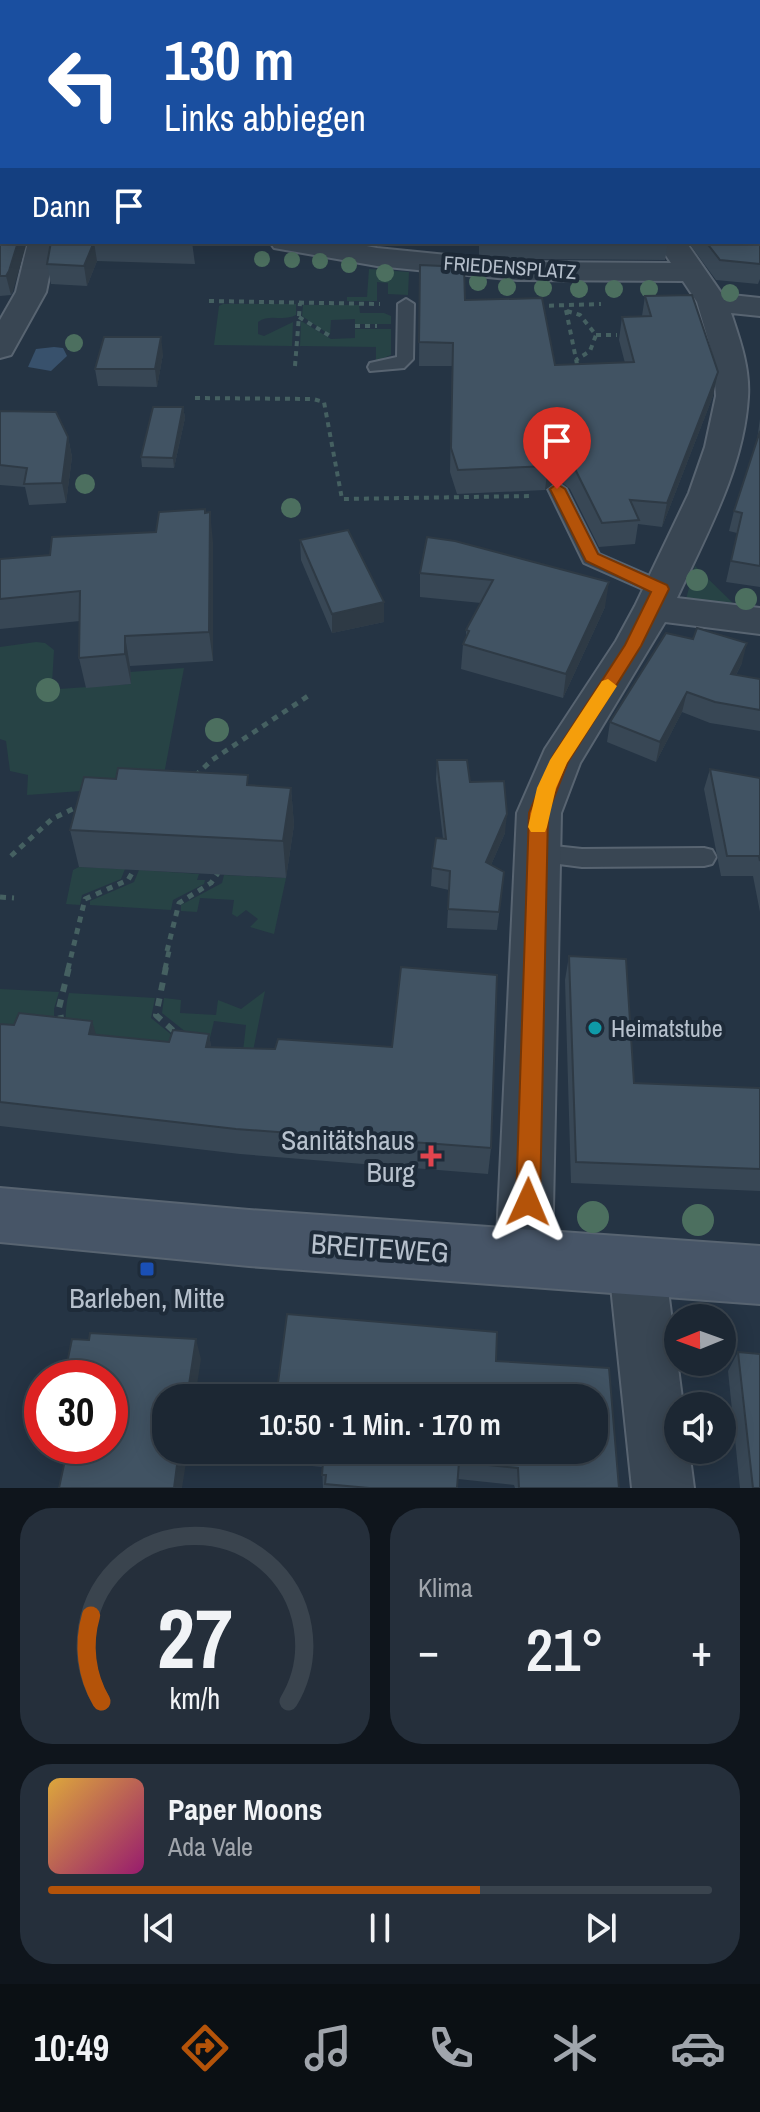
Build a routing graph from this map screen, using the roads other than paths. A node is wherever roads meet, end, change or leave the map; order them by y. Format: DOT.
graph roads {
  1 [pos="42,244"];
  2 [pos="327,244"];
  3 [pos="691,272"];
  4 [pos="406,304"];
  5 [pos="760,307"];
  6 [pos="0,348"];
  7 [pos="376,367"];
  8 [pos="559,492"];
  9 [pos="658,598"];
  10 [pos="760,621"];
  11 [pos="536,853"];
  12 [pos="704,857"];
  13 [pos="0,1215"];
  14 [pos="524,1259"];
  15 [pos="637,1267"];
  16 [pos="760,1275"];
  17 [pos="663,1488"];
  1 -- 6 [label="street"];
  2 -- 3 [label="street, FRIEDENSPLATZ"];
  3 -- 5 [label="street, FRIEDENSPLATZ"];
  3 -- 9 [label="street"];
  4 -- 7 [label="lane"];
  8 -- 9 [label="lane"];
  9 -- 10 [label="street"];
  9 -- 11 [label="street"];
  11 -- 12 [label="lane"];
  11 -- 14 [label="street"];
  13 -- 14 [label="street, BREITEWEG"];
  14 -- 15 [label="street, BREITEWEG"];
  15 -- 16 [label="street, BREITEWEG"];
  15 -- 17 [label="street"];
}
